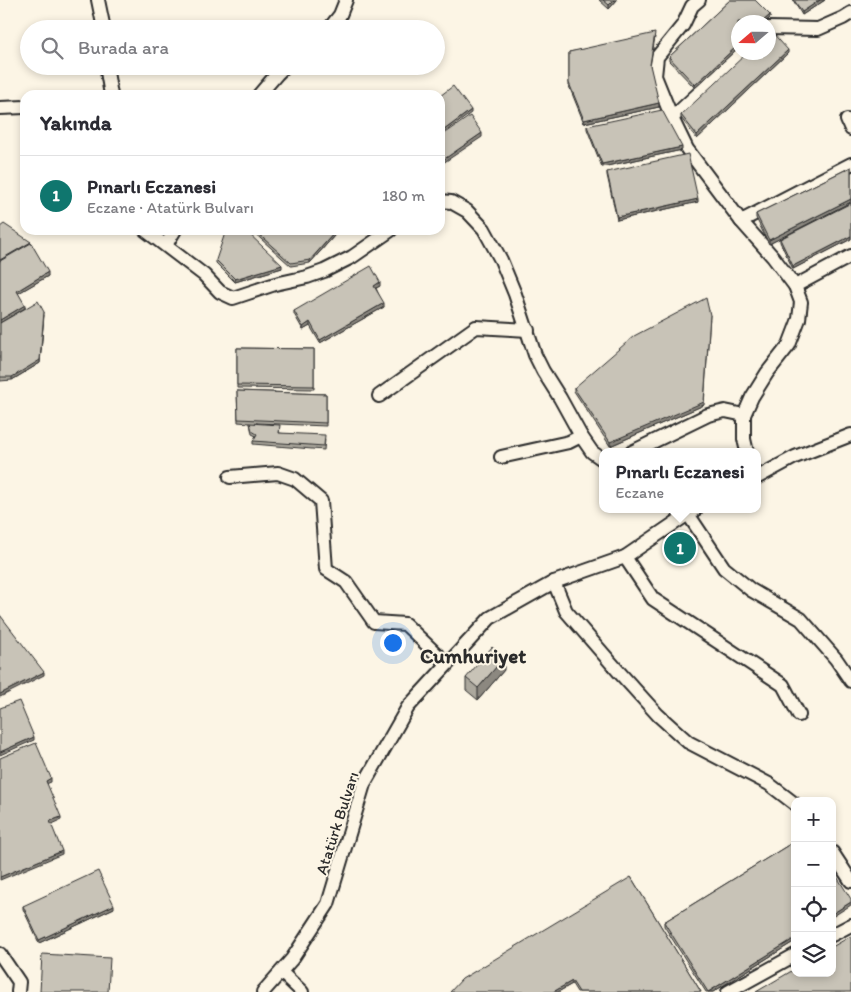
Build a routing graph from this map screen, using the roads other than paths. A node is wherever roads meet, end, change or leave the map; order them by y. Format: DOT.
graph roads {
  1 [pos="98,0"];
  2 [pos="346,0"];
  3 [pos="699,0"];
  4 [pos="851,13"];
  5 [pos="102,20"];
  6 [pos="336,20"];
  7 [pos="776,28"];
  8 [pos="734,60"];
  9 [pos="108,75"];
  10 [pos="276,75"];
  11 [pos="110,90"];
  12 [pos="263,90"];
  13 [pos="20,107"];
  14 [pos="0,108"];
  15 [pos="672,118"];
  16 [pos="851,164"];
  17 [pos="445,201"];
  18 [pos="741,221"];
  19 [pos="152,235"];
  20 [pos="172,235"];
  21 [pos="384,235"];
  22 [pos="166,245"];
  23 [pos="851,256"];
  24 [pos="795,286"];
  25 [pos="528,330"];
  26 [pos="379,396"];
  27 [pos="744,415"];
  28 [pos="851,435"];
  29 [pos="580,436"];
  30 [pos="640,448"];
  31 [pos="745,448"];
  32 [pos="501,457"];
  33 [pos="599,457"];
  34 [pos="761,475"];
  35 [pos="230,477"];
  36 [pos="691,513"];
  37 [pos="693,513"];
  38 [pos="626,557"];
  39 [pos="554,582"];
  40 [pos="447,664"];
  41 [pos="851,681"];
  42 [pos="799,715"];
  43 [pos="791,801"];
  44 [pos="836,858"];
  45 [pos="851,881"];
  46 [pos="851,925"];
  47 [pos="836,933"];
  48 [pos="0,954"];
  49 [pos="791,958"];
  50 [pos="281,972"];
  51 [pos="18,992"];
  52 [pos="263,992"];
  53 [pos="302,992"];
  54 [pos="728,992"];
  1 -- 5 [label="street"];
  2 -- 6 [label="street"];
  3 -- 15 [label="street"];
  4 -- 7 [label="street"];
  8 -- 15 [label="street"];
  9 -- 11 [label="street"];
  10 -- 12 [label="street"];
  13 -- 14 [label="street"];
  15 -- 18 [label="street"];
  16 -- 18 [label="street"];
  17 -- 25 [label="street"];
  18 -- 24 [label="street"];
  19 -- 22 [label="street"];
  20 -- 22 [label="street"];
  21 -- 22 [label="street"];
  23 -- 24 [label="street"];
  24 -- 27 [label="street"];
  25 -- 26 [label="street"];
  25 -- 29 [label="street"];
  27 -- 30 [label="street"];
  27 -- 31 [label="street"];
  28 -- 34 [label="street"];
  29 -- 32 [label="street"];
  29 -- 33 [label="street"];
  35 -- 40 [label="street"];
  36 -- 38 [label="street, Atatürk Bulvarı"];
  37 -- 41 [label="street"];
  38 -- 39 [label="street, Atatürk Bulvarı"];
  38 -- 42 [label="street"];
  39 -- 40 [label="street, Atatürk Bulvarı"];
  39 -- 43 [label="street"];
  40 -- 50 [label="street, Atatürk Bulvarı"];
  44 -- 45 [label="street"];
  46 -- 47 [label="street"];
  48 -- 51 [label="street"];
  49 -- 54 [label="street"];
  50 -- 52 [label="street, Atatürk Bulvarı"];
  50 -- 53 [label="street"];
}
